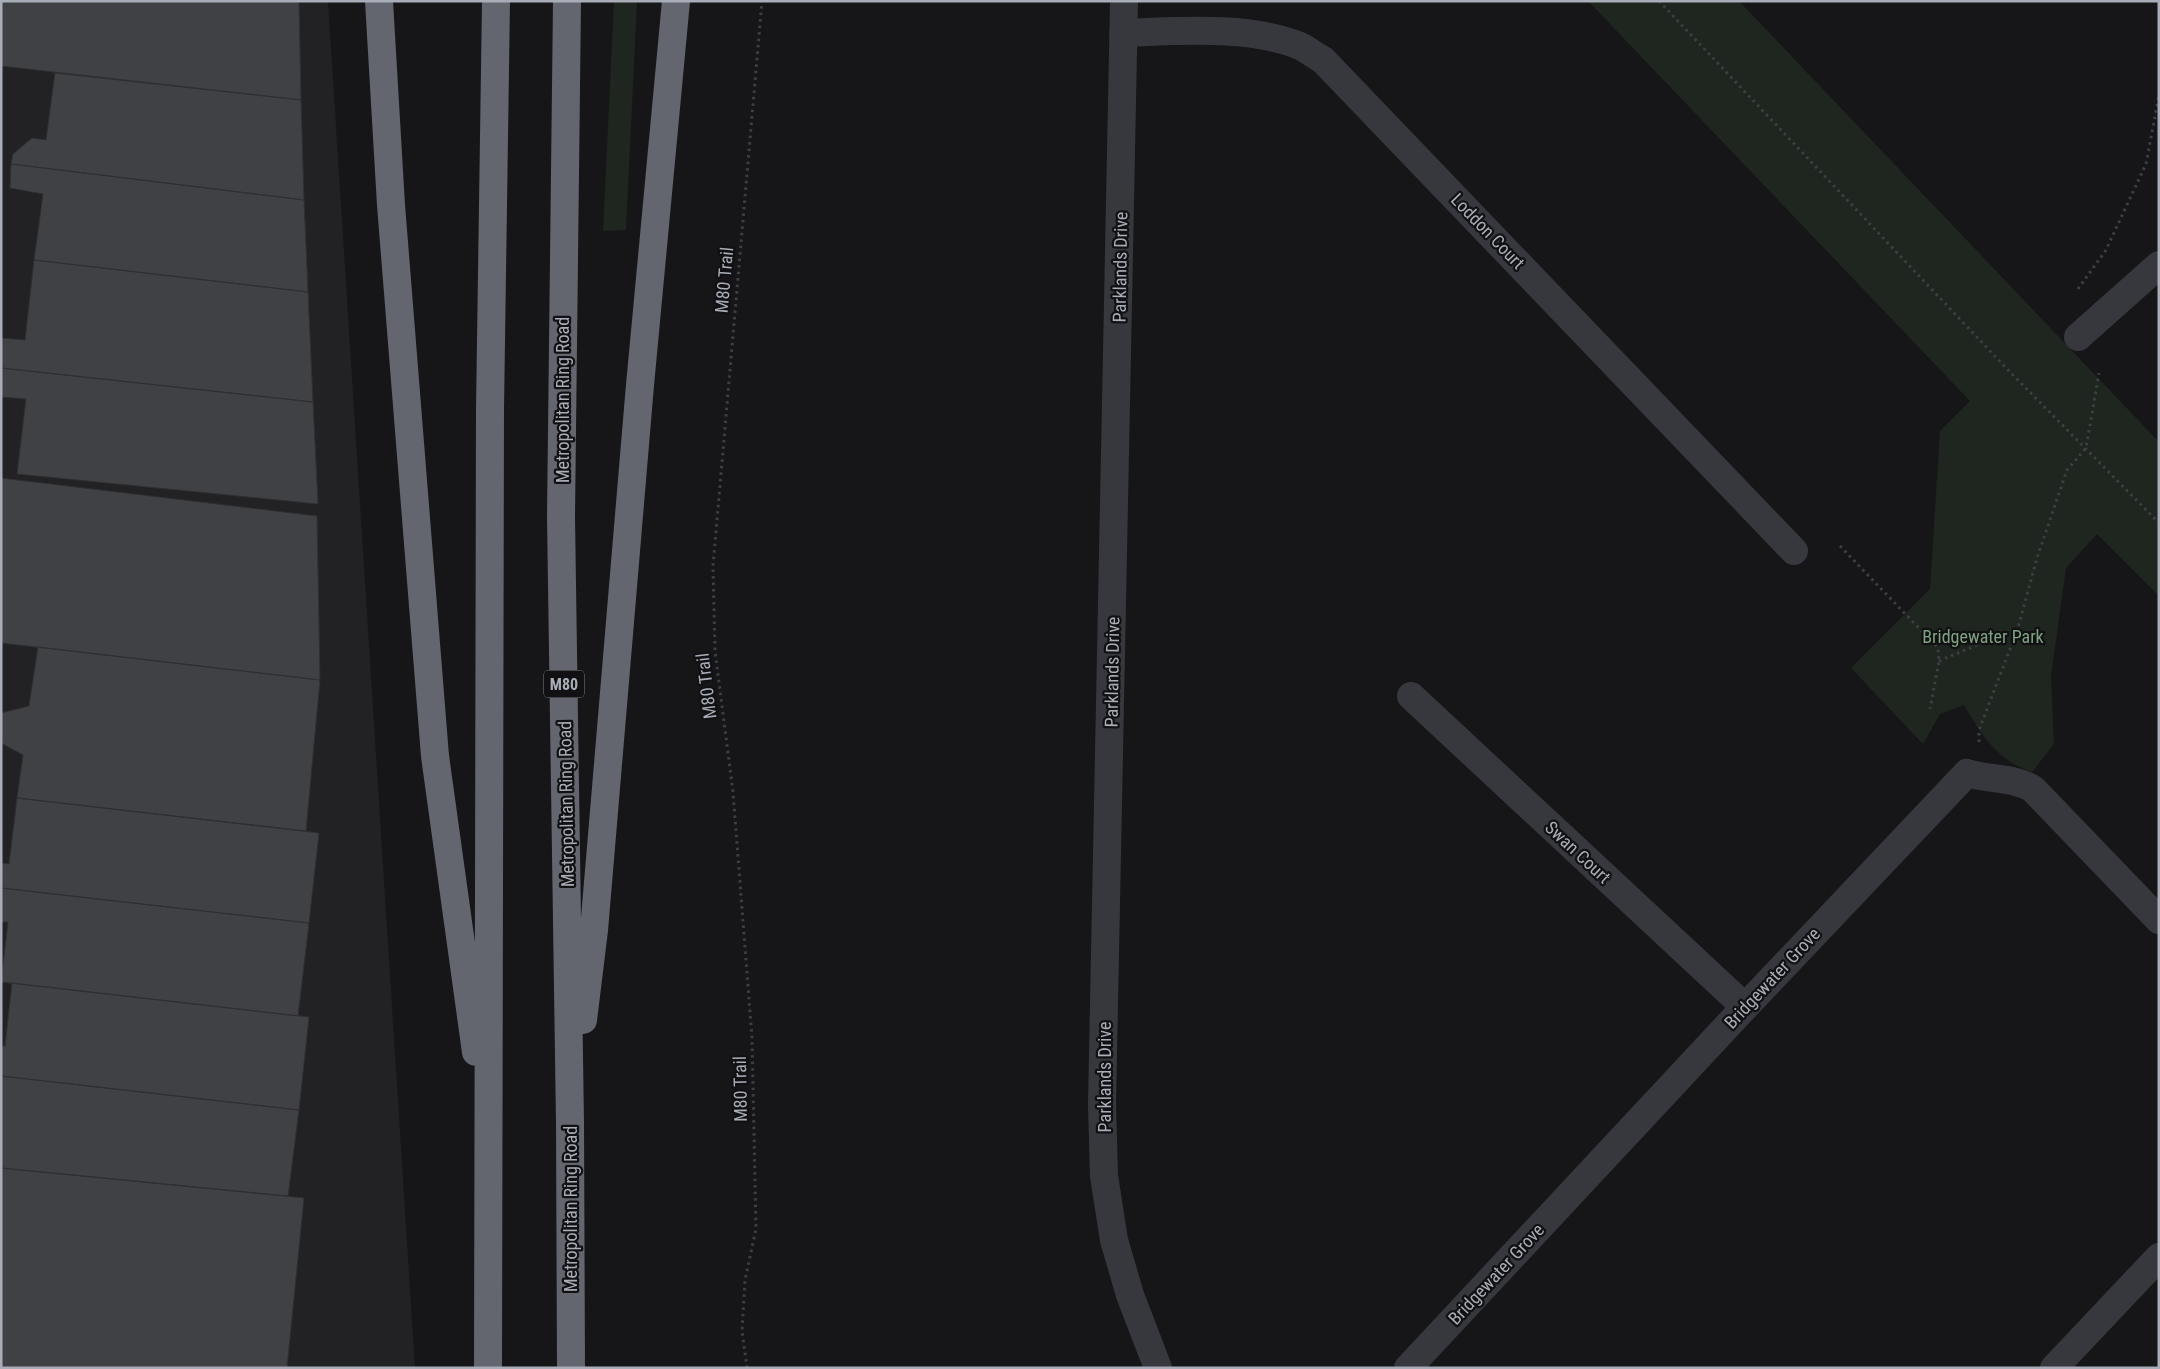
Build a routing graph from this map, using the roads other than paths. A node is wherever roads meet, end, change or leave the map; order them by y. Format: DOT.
graph roads {
  1 [pos="379,1"];
  2 [pos="496,1"];
  3 [pos="567,1"];
  4 [pos="676,1"];
  5 [pos="1124,1"];
  6 [pos="1124,33"];
  7 [pos="2159,264"];
  8 [pos="2078,337"];
  9 [pos="1794,551"];
  10 [pos="1411,696"];
  11 [pos="2159,920"];
  12 [pos="1745,1007"];
  13 [pos="570,1124"];
  14 [pos="490,1155"];
  15 [pos="2159,1258"];
  16 [pos="1158,1367"];
  17 [pos="488,1368"];
  18 [pos="571,1368"];
  19 [pos="1408,1368"];
  20 [pos="2054,1368"];
  1 -- 14 [label="highway"];
  2 -- 14 [label="highway"];
  3 -- 13 [label="highway, Metropolitan Ring Road / M80"];
  4 -- 13 [label="highway"];
  5 -- 6 [label="street, Parklands Drive"];
  6 -- 9 [label="street, Loddon Court"];
  6 -- 16 [label="street, Parklands Drive"];
  7 -- 8 [label="street"];
  10 -- 12 [label="street, Swan Court"];
  11 -- 12 [label="street, Bridgewater Grove"];
  12 -- 19 [label="street, Bridgewater Grove"];
  13 -- 18 [label="highway, Metropolitan Ring Road / M80"];
  14 -- 17 [label="highway"];
  15 -- 20 [label="street"];
}
